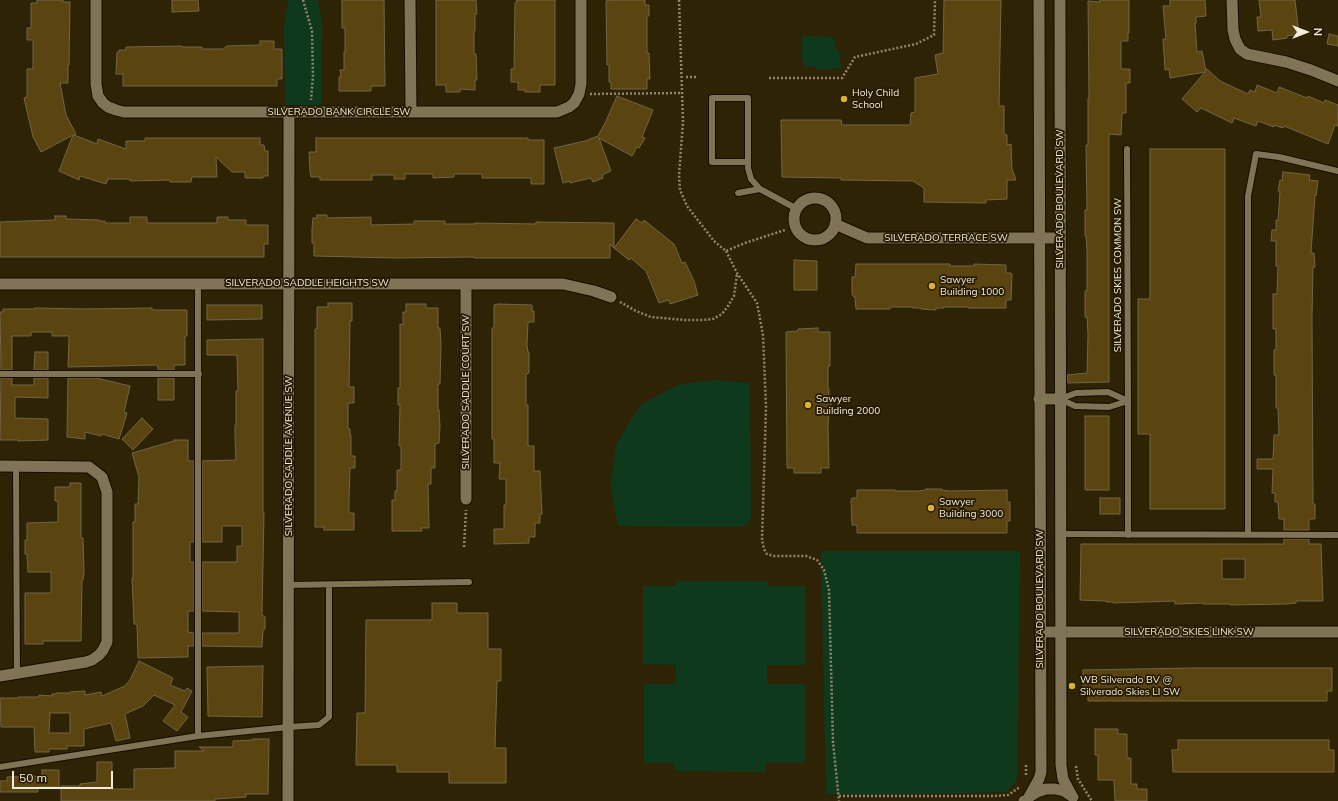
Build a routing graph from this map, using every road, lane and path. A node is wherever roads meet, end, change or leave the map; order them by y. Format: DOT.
graph roads {
  1 [pos="96,0"];
  2 [pos="303,0"];
  3 [pos="410,0"];
  4 [pos="581,0"];
  5 [pos="679,0"];
  6 [pos="936,0"];
  7 [pos="1038,0"];
  8 [pos="1060,0"];
  9 [pos="1232,0"];
  10 [pos="686,77"];
  11 [pos="696,77"];
  12 [pos="769,78"];
  13 [pos="1338,81"];
  14 [pos="681,93"];
  15 [pos="598,94"];
  16 [pos="311,111"];
  17 [pos="289,112"];
  18 [pos="411,112"];
  19 [pos="1127,149"];
  20 [pos="748,162"];
  21 [pos="1338,171"];
  22 [pos="760,189"];
  23 [pos="738,193"];
  24 [pos="797,209"];
  25 [pos="835,224"];
  26 [pos="785,230"];
  27 [pos="1060,238"];
  28 [pos="1039,239"];
  29 [pos="726,252"];
  30 [pos="737,273"];
  31 [pos="289,283"];
  32 [pos="0,284"];
  33 [pos="198,284"];
  34 [pos="466,284"];
  35 [pos="611,297"];
  36 [pos="0,374"];
  37 [pos="199,374"];
  38 [pos="1039,399"];
  39 [pos="1060,399"];
  40 [pos="1128,401"];
  41 [pos="0,466"];
  42 [pos="16,466"];
  43 [pos="466,499"];
  44 [pos="1061,534"];
  45 [pos="1128,534"];
  46 [pos="1248,535"];
  47 [pos="1338,535"];
  48 [pos="464,547"];
  49 [pos="469,582"];
  50 [pos="289,585"];
  51 [pos="329,585"];
  52 [pos="1040,632"];
  53 [pos="1061,632"];
  54 [pos="1338,632"];
  55 [pos="17,673"];
  56 [pos="0,676"];
  57 [pos="289,726"];
  58 [pos="198,736"];
  59 [pos="1026,765"];
  60 [pos="1076,766"];
  61 [pos="0,767"];
  62 [pos="1026,780"];
  63 [pos="1022,785"];
  64 [pos="839,796"];
  65 [pos="1074,799"];
  66 [pos="1026,800"];
  67 [pos="288,801"];
  68 [pos="839,801"];
  69 [pos="1092,801"];
  1 -- 17 [label="street, SILVERADO BANK CIRCLE SW"];
  2 -- 16 [label="path"];
  3 -- 18 [label="street"];
  4 -- 18 [label="street, SILVERADO BANK CIRCLE SW"];
  5 -- 14 [label="path"];
  6 -- 12 [label="path"];
  7 -- 28 [label="street, SILVERADO BOULEVARD SW"];
  8 -- 27 [label="street, SILVERADO BOULEVARD SW"];
  9 -- 13 [label="street"];
  10 -- 11 [label="path"];
  14 -- 15 [label="path"];
  14 -- 29 [label="path"];
  16 -- 17 [label="street, SILVERADO BANK CIRCLE SW"];
  16 -- 18 [label="street, SILVERADO BANK CIRCLE SW"];
  17 -- 31 [label="street, SILVERADO SADDLE AVENUE SW"];
  19 -- 40 [label="lane, SILVERADO SKIES COMMON SW"];
  20 -- 20 [label="lane"];
  20 -- 22 [label="lane"];
  21 -- 46 [label="lane"];
  22 -- 23 [label="lane"];
  22 -- 24 [label="lane"];
  24 -- 25 [label="street"];
  24 -- 25 [label="street"];
  25 -- 28 [label="street, SILVERADO TERRACE SW"];
  26 -- 29 [label="path"];
  27 -- 28 [label="street, SILVERADO TERRACE SW"];
  27 -- 39 [label="street, SILVERADO BOULEVARD SW"];
  28 -- 38 [label="street, SILVERADO BOULEVARD SW"];
  29 -- 30 [label="path"];
  30 -- 35 [label="path"];
  30 -- 64 [label="path"];
  31 -- 33 [label="street, SILVERADO SADDLE HEIGHTS SW"];
  31 -- 34 [label="street, SILVERADO SADDLE HEIGHTS SW"];
  31 -- 50 [label="street, SILVERADO SADDLE AVENUE SW"];
  32 -- 33 [label="street, SILVERADO SADDLE HEIGHTS SW"];
  33 -- 37 [label="lane"];
  34 -- 35 [label="street, SILVERADO SADDLE HEIGHTS SW"];
  34 -- 43 [label="street, SILVERADO SADDLE COURT SW"];
  36 -- 37 [label="lane"];
  37 -- 58 [label="lane"];
  38 -- 39 [label="street"];
  38 -- 52 [label="street, SILVERADO BOULEVARD SW"];
  39 -- 40 [label="lane"];
  39 -- 40 [label="lane"];
  39 -- 44 [label="street, SILVERADO BOULEVARD SW"];
  40 -- 45 [label="lane, SILVERADO SKIES COMMON SW"];
  41 -- 42 [label="street"];
  42 -- 55 [label="lane"];
  42 -- 55 [label="street"];
  43 -- 48 [label="path"];
  44 -- 45 [label="lane"];
  44 -- 53 [label="street, SILVERADO BOULEVARD SW"];
  45 -- 46 [label="lane"];
  46 -- 47 [label="lane"];
  49 -- 51 [label="lane"];
  50 -- 51 [label="lane"];
  50 -- 57 [label="street, SILVERADO SADDLE AVENUE SW"];
  51 -- 57 [label="lane"];
  52 -- 53 [label="street, SILVERADO SKIES LINK SW"];
  52 -- 66 [label="street, SILVERADO BOULEVARD SW"];
  53 -- 54 [label="street, SILVERADO SKIES LINK SW"];
  53 -- 65 [label="street, SILVERADO BOULEVARD SW"];
  55 -- 56 [label="street"];
  57 -- 58 [label="lane"];
  57 -- 67 [label="street, SILVERADO SADDLE AVENUE SW"];
  58 -- 61 [label="lane"];
  59 -- 62 [label="path"];
  60 -- 69 [label="path"];
  63 -- 64 [label="path"];
  64 -- 68 [label="path"];
  65 -- 66 [label="street"];
}
